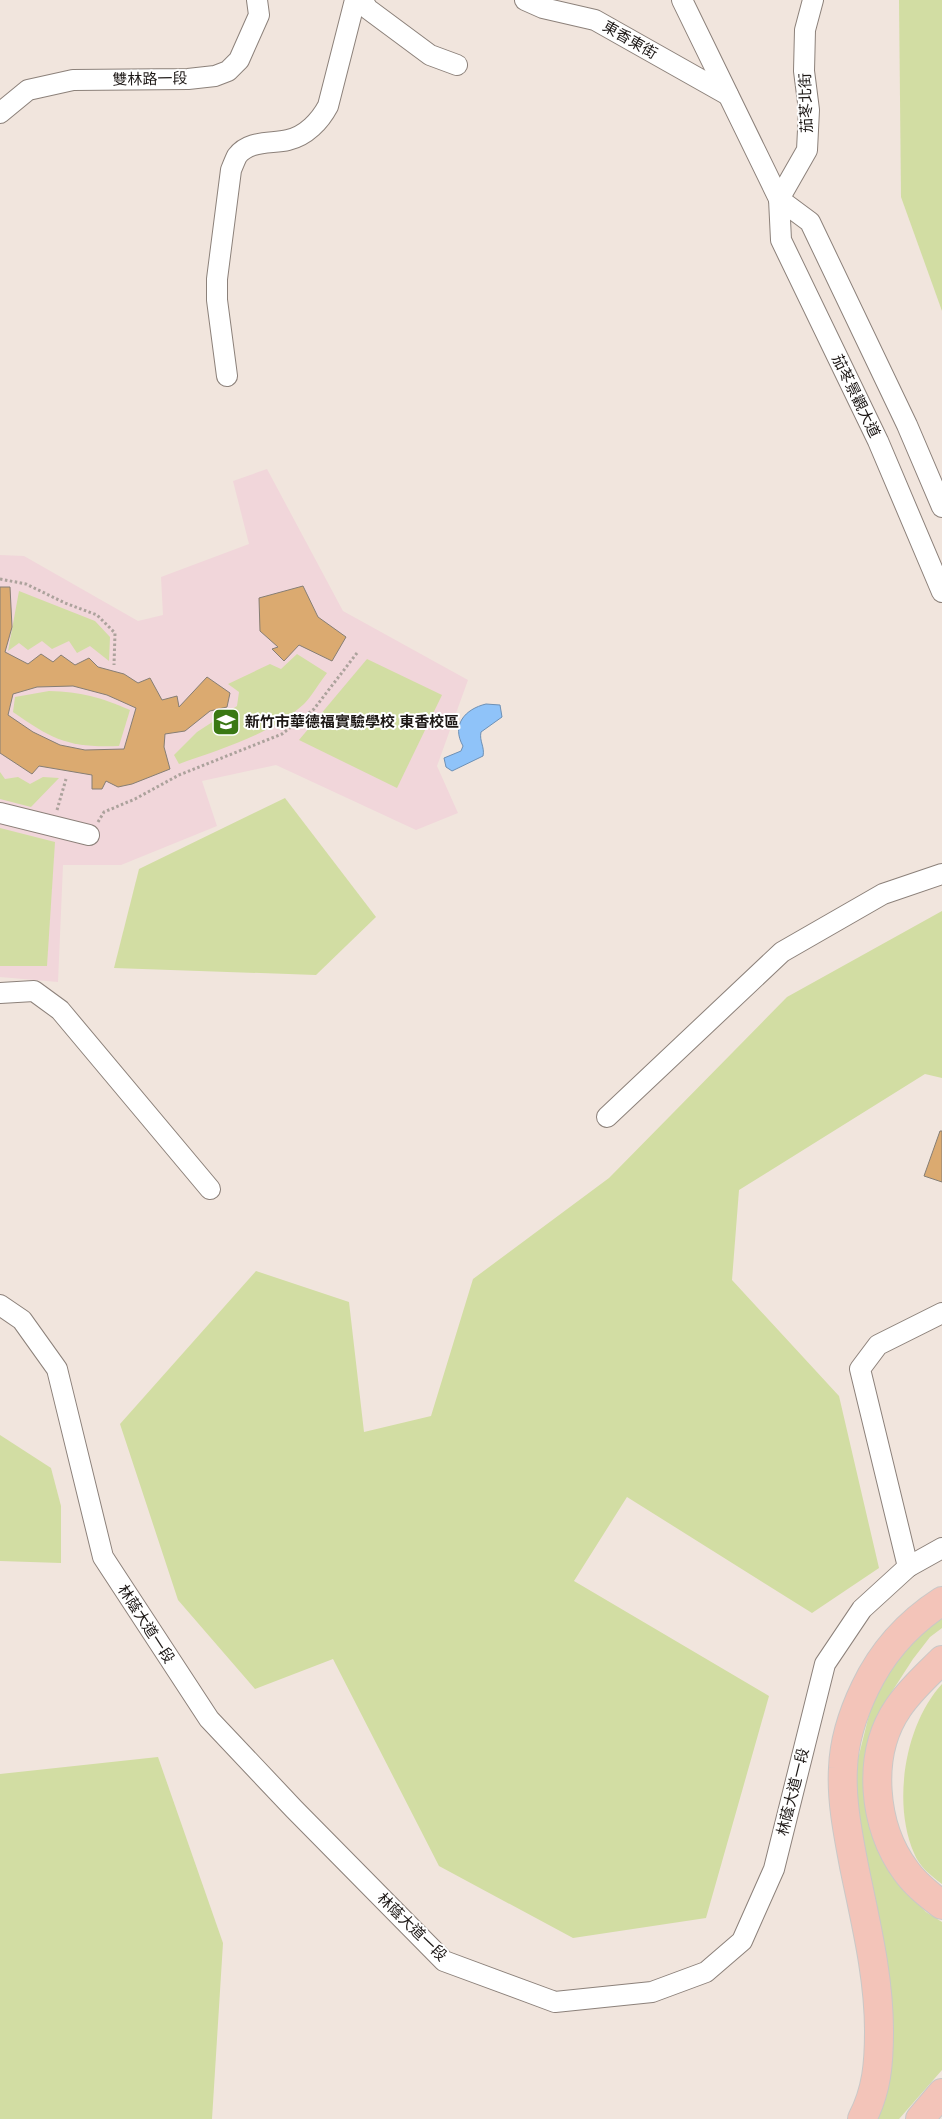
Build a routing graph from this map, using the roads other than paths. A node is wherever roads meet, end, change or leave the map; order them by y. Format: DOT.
graph roads {
  1 [pos="257,0"];
  2 [pos="356,0"];
  3 [pos="362,0"];
  4 [pos="525,0"];
  5 [pos="682,0"];
  6 [pos="813,0"];
  7 [pos="457,65"];
  8 [pos="728,95"];
  9 [pos="0,113"];
  10 [pos="779,199"];
  11 [pos="227,376"];
  12 [pos="942,507"];
  13 [pos="942,592"];
  14 [pos="0,813"];
  15 [pos="89,835"];
  16 [pos="942,874"];
  17 [pos="0,993"];
  18 [pos="607,1117"];
  19 [pos="210,1188"];
  20 [pos="0,1305"];
  21 [pos="942,1313"];
  22 [pos="942,1548"];
  23 [pos="908,1567"];
  24 [pos="942,1601"];
  25 [pos="942,1644"];
  26 [pos="942,1660"];
  27 [pos="897,1709"];
  28 [pos="942,1905"];
  29 [pos="942,2093"];
  30 [pos="862,2119"];
  31 [pos="920,2119"];
  1 -- 9 [label="street, 雙林路一段"];
  2 -- 11 [label="street"];
  3 -- 7 [label="street"];
  4 -- 8 [label="street, 東香東街"];
  5 -- 8 [label="street, 茄苳景觀大道"];
  6 -- 10 [label="street, 茄苳北街"];
  8 -- 10 [label="street, 茄苳景觀大道"];
  10 -- 12 [label="street, 茄苳景觀大道"];
  10 -- 13 [label="street, 茄苳景觀大道"];
  14 -- 15 [label="street"];
  16 -- 18 [label="street"];
  17 -- 19 [label="street"];
  20 -- 23 [label="street, 林蔭大道一段"];
  21 -- 23 [label="street"];
  22 -- 23 [label="street, 林蔭大道一段"];
  24 -- 30 [label="highway"];
  25 -- 27 [label="highway"];
  26 -- 27 [label="highway"];
  27 -- 28 [label="highway"];
  29 -- 31 [label="highway"];
}
